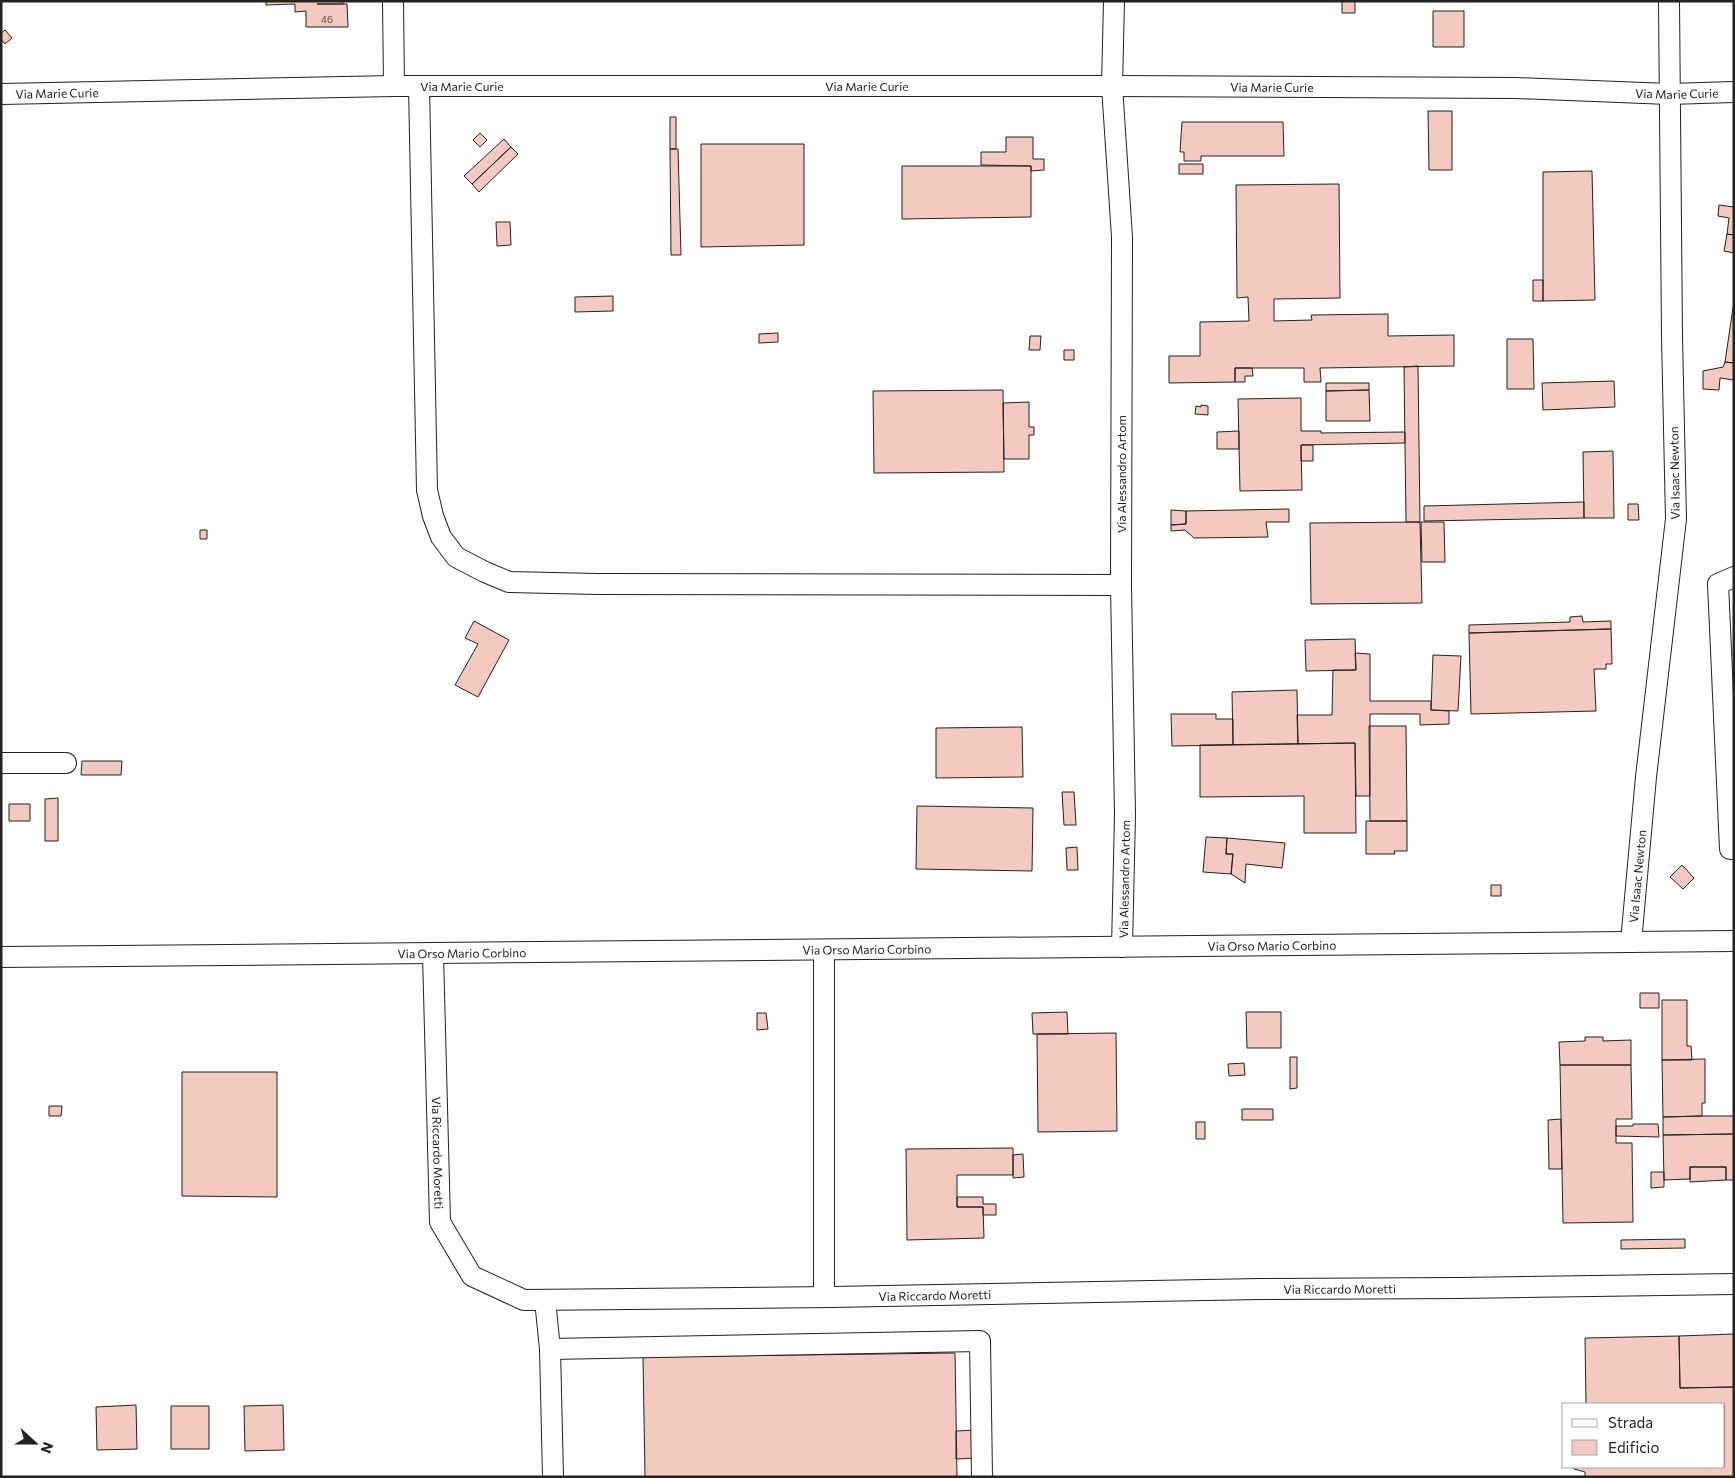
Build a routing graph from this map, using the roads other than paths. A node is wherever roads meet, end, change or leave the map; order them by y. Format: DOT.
graph roads {
  1 [pos="393,1"];
  2 [pos="1114,1"];
  3 [pos="1668,1"];
  4 [pos="394,86"];
  5 [pos="419,86"];
  6 [pos="1112,86"];
  7 [pos="1734,92"];
  8 [pos="1,94"];
  9 [pos="1669,94"];
  10 [pos="1734,577"];
  11 [pos="1121,585"];
  12 [pos="1,763"];
  13 [pos="66,763"];
  14 [pos="1734,849"];
  15 [pos="1734,941"];
  16 [pos="1631,942"];
  17 [pos="1122,947"];
  18 [pos="824,950"];
  19 [pos="433,954"];
  20 [pos="1,957"];
  21 [pos="1734,1284"];
  22 [pos="824,1297"];
  23 [pos="545,1300"];
  24 [pos="550,1349"];
  25 [pos="553,1477"];
  26 [pos="982,1477"];
  1 -- 4 [label="street"];
  2 -- 6 [label="street, Via Alessandro Artom"];
  3 -- 9 [label="street, Via Isaac Newton"];
  4 -- 5 [label="street, Via Marie Curie"];
  4 -- 8 [label="street, Via Marie Curie"];
  5 -- 6 [label="street, Via Marie Curie"];
  5 -- 11 [label="street"];
  6 -- 9 [label="street, Via Marie Curie"];
  6 -- 11 [label="street, Via Alessandro Artom"];
  7 -- 9 [label="street, Via Marie Curie"];
  9 -- 16 [label="street, Via Isaac Newton"];
  10 -- 14 [label="street"];
  11 -- 17 [label="street, Via Alessandro Artom"];
  12 -- 13 [label="street"];
  15 -- 16 [label="street, Via Orso Mario Corbino"];
  16 -- 17 [label="street, Via Orso Mario Corbino"];
  17 -- 18 [label="street, Via Orso Mario Corbino"];
  18 -- 19 [label="street, Via Orso Mario Corbino"];
  18 -- 22 [label="street"];
  19 -- 20 [label="street, Via Orso Mario Corbino"];
  19 -- 23 [label="street, Via Riccardo Moretti"];
  21 -- 22 [label="street, Via Riccardo Moretti"];
  22 -- 23 [label="street, Via Riccardo Moretti"];
  23 -- 24 [label="street"];
  24 -- 25 [label="street"];
  24 -- 26 [label="street"];
}
